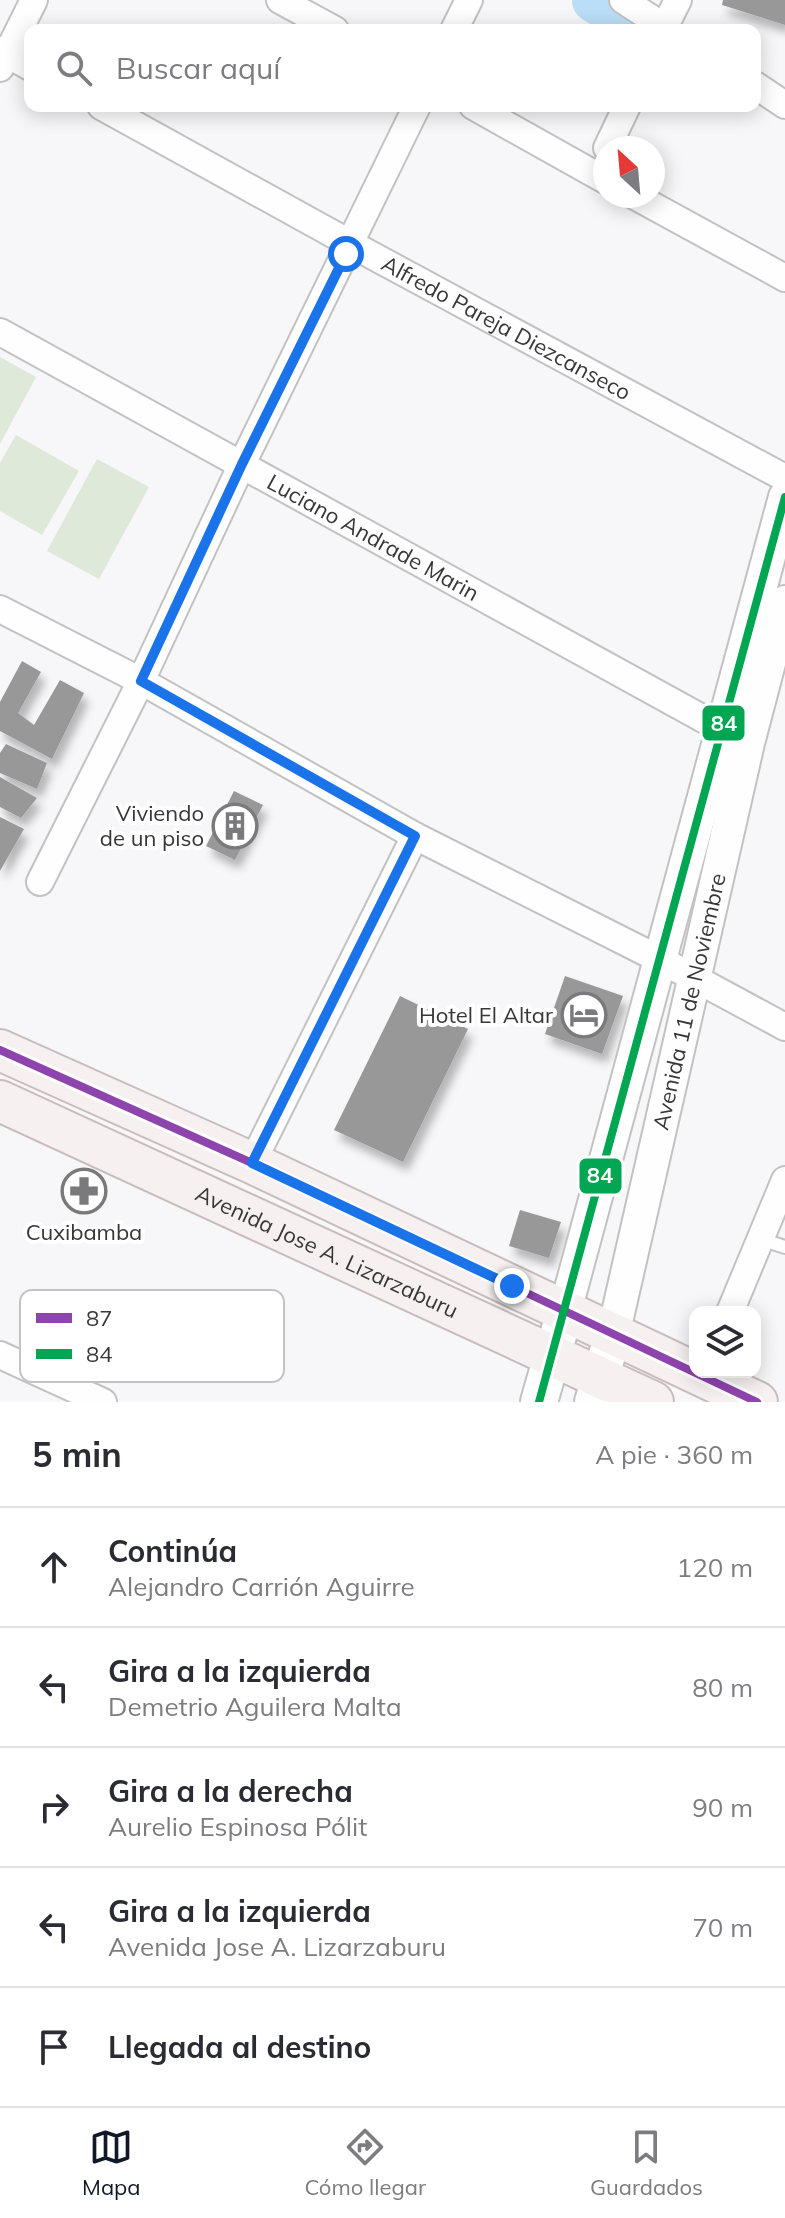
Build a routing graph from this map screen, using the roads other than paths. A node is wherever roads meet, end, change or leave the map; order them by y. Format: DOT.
graph roads {
  1 [pos="34,0"];
  2 [pos="280,0"];
  3 [pos="469,0"];
  4 [pos="626,0"];
  5 [pos="678,0"];
  6 [pos="324,24"];
  7 [pos="457,24"];
  8 [pos="660,24"];
  9 [pos="670,24"];
  10 [pos="2,57"];
  11 [pos="24,65"];
  12 [pos="761,90"];
  13 [pos="785,105"];
  14 [pos="112,112"];
  15 [pos="414,112"];
  16 [pos="486,112"];
  17 [pos="625,112"];
  18 [pos="615,136"];
  19 [pos="593,160"];
  20 [pos="657,208"];
  21 [pos="351,244"];
  22 [pos="785,278"];
  23 [pos="0,332"];
  24 [pos="242,464"];
  25 [pos="785,478"];
  26 [pos="785,497"];
  27 [pos="785,602"];
  28 [pos="0,609"];
  29 [pos="141,681"];
  30 [pos="735,736"];
  31 [pos="415,836"];
  32 [pos="40,882"];
  33 [pos="659,959"];
  34 [pos="693,978"];
  35 [pos="785,1027"];
  36 [pos="0,1050"];
  37 [pos="0,1101"];
  38 [pos="252,1163"];
  39 [pos="785,1180"];
  40 [pos="773,1243"];
  41 [pos="734,1306"];
  42 [pos="565,1311"];
  43 [pos="613,1335"];
  44 [pos="0,1355"];
  45 [pos="552,1357"];
  46 [pos="20,1364"];
  47 [pos="689,1368"];
  48 [pos="710,1378"];
  49 [pos="59,1382"];
  50 [pos="596,1390"];
  51 [pos="103,1402"];
  52 [pos="539,1402"];
  53 [pos="653,1402"];
  54 [pos="757,1402"];
  1 -- 10 [label="street"];
  2 -- 6 [label="street"];
  3 -- 7 [label="street"];
  4 -- 8 [label="street"];
  5 -- 9 [label="street"];
  10 -- 11 [label="street"];
  12 -- 13 [label="street"];
  14 -- 21 [label="street, Alfredo Pareja Diezcanseco"];
  15 -- 21 [label="street"];
  16 -- 19 [label="street"];
  17 -- 18 [label="street"];
  20 -- 22 [label="street"];
  21 -- 24 [label="street"];
  21 -- 25 [label="street, Alfredo Pareja Diezcanseco"];
  23 -- 24 [label="street, Luciano Andrade Marin"];
  24 -- 29 [label="street"];
  24 -- 30 [label="street, Luciano Andrade Marin"];
  26 -- 30 [label="street, Avenida 11 de Noviembre"];
  27 -- 30 [label="street, Avenida 11 de Noviembre"];
  28 -- 29 [label="street"];
  29 -- 31 [label="street"];
  29 -- 32 [label="street"];
  30 -- 33 [label="street, Avenida 11 de Noviembre"];
  30 -- 34 [label="street, Avenida 11 de Noviembre"];
  31 -- 33 [label="street"];
  31 -- 38 [label="street"];
  33 -- 34 [label="street"];
  33 -- 42 [label="street, Avenida 11 de Noviembre"];
  34 -- 35 [label="street"];
  34 -- 43 [label="street, Avenida 11 de Noviembre"];
  36 -- 38 [label="main road"];
  37 -- 45 [label="main road, Avenida Jose A. Lizarzaburu"];
  38 -- 42 [label="main road"];
  39 -- 40 [label="street"];
  40 -- 41 [label="street"];
  42 -- 43 [label="main road"];
  42 -- 45 [label="main road, Avenida 11 de Noviembre"];
  43 -- 47 [label="main road"];
  43 -- 50 [label="main road, Avenida 11 de Noviembre"];
  44 -- 46 [label="street"];
  45 -- 50 [label="main road, Avenida Jose A. Lizarzaburu"];
  45 -- 52 [label="main road, Avenida 11 de Noviembre"];
  48 -- 54 [label="main road"];
  49 -- 51 [label="street"];
  50 -- 53 [label="main road, Avenida Jose A. Lizarzaburu"];
}
